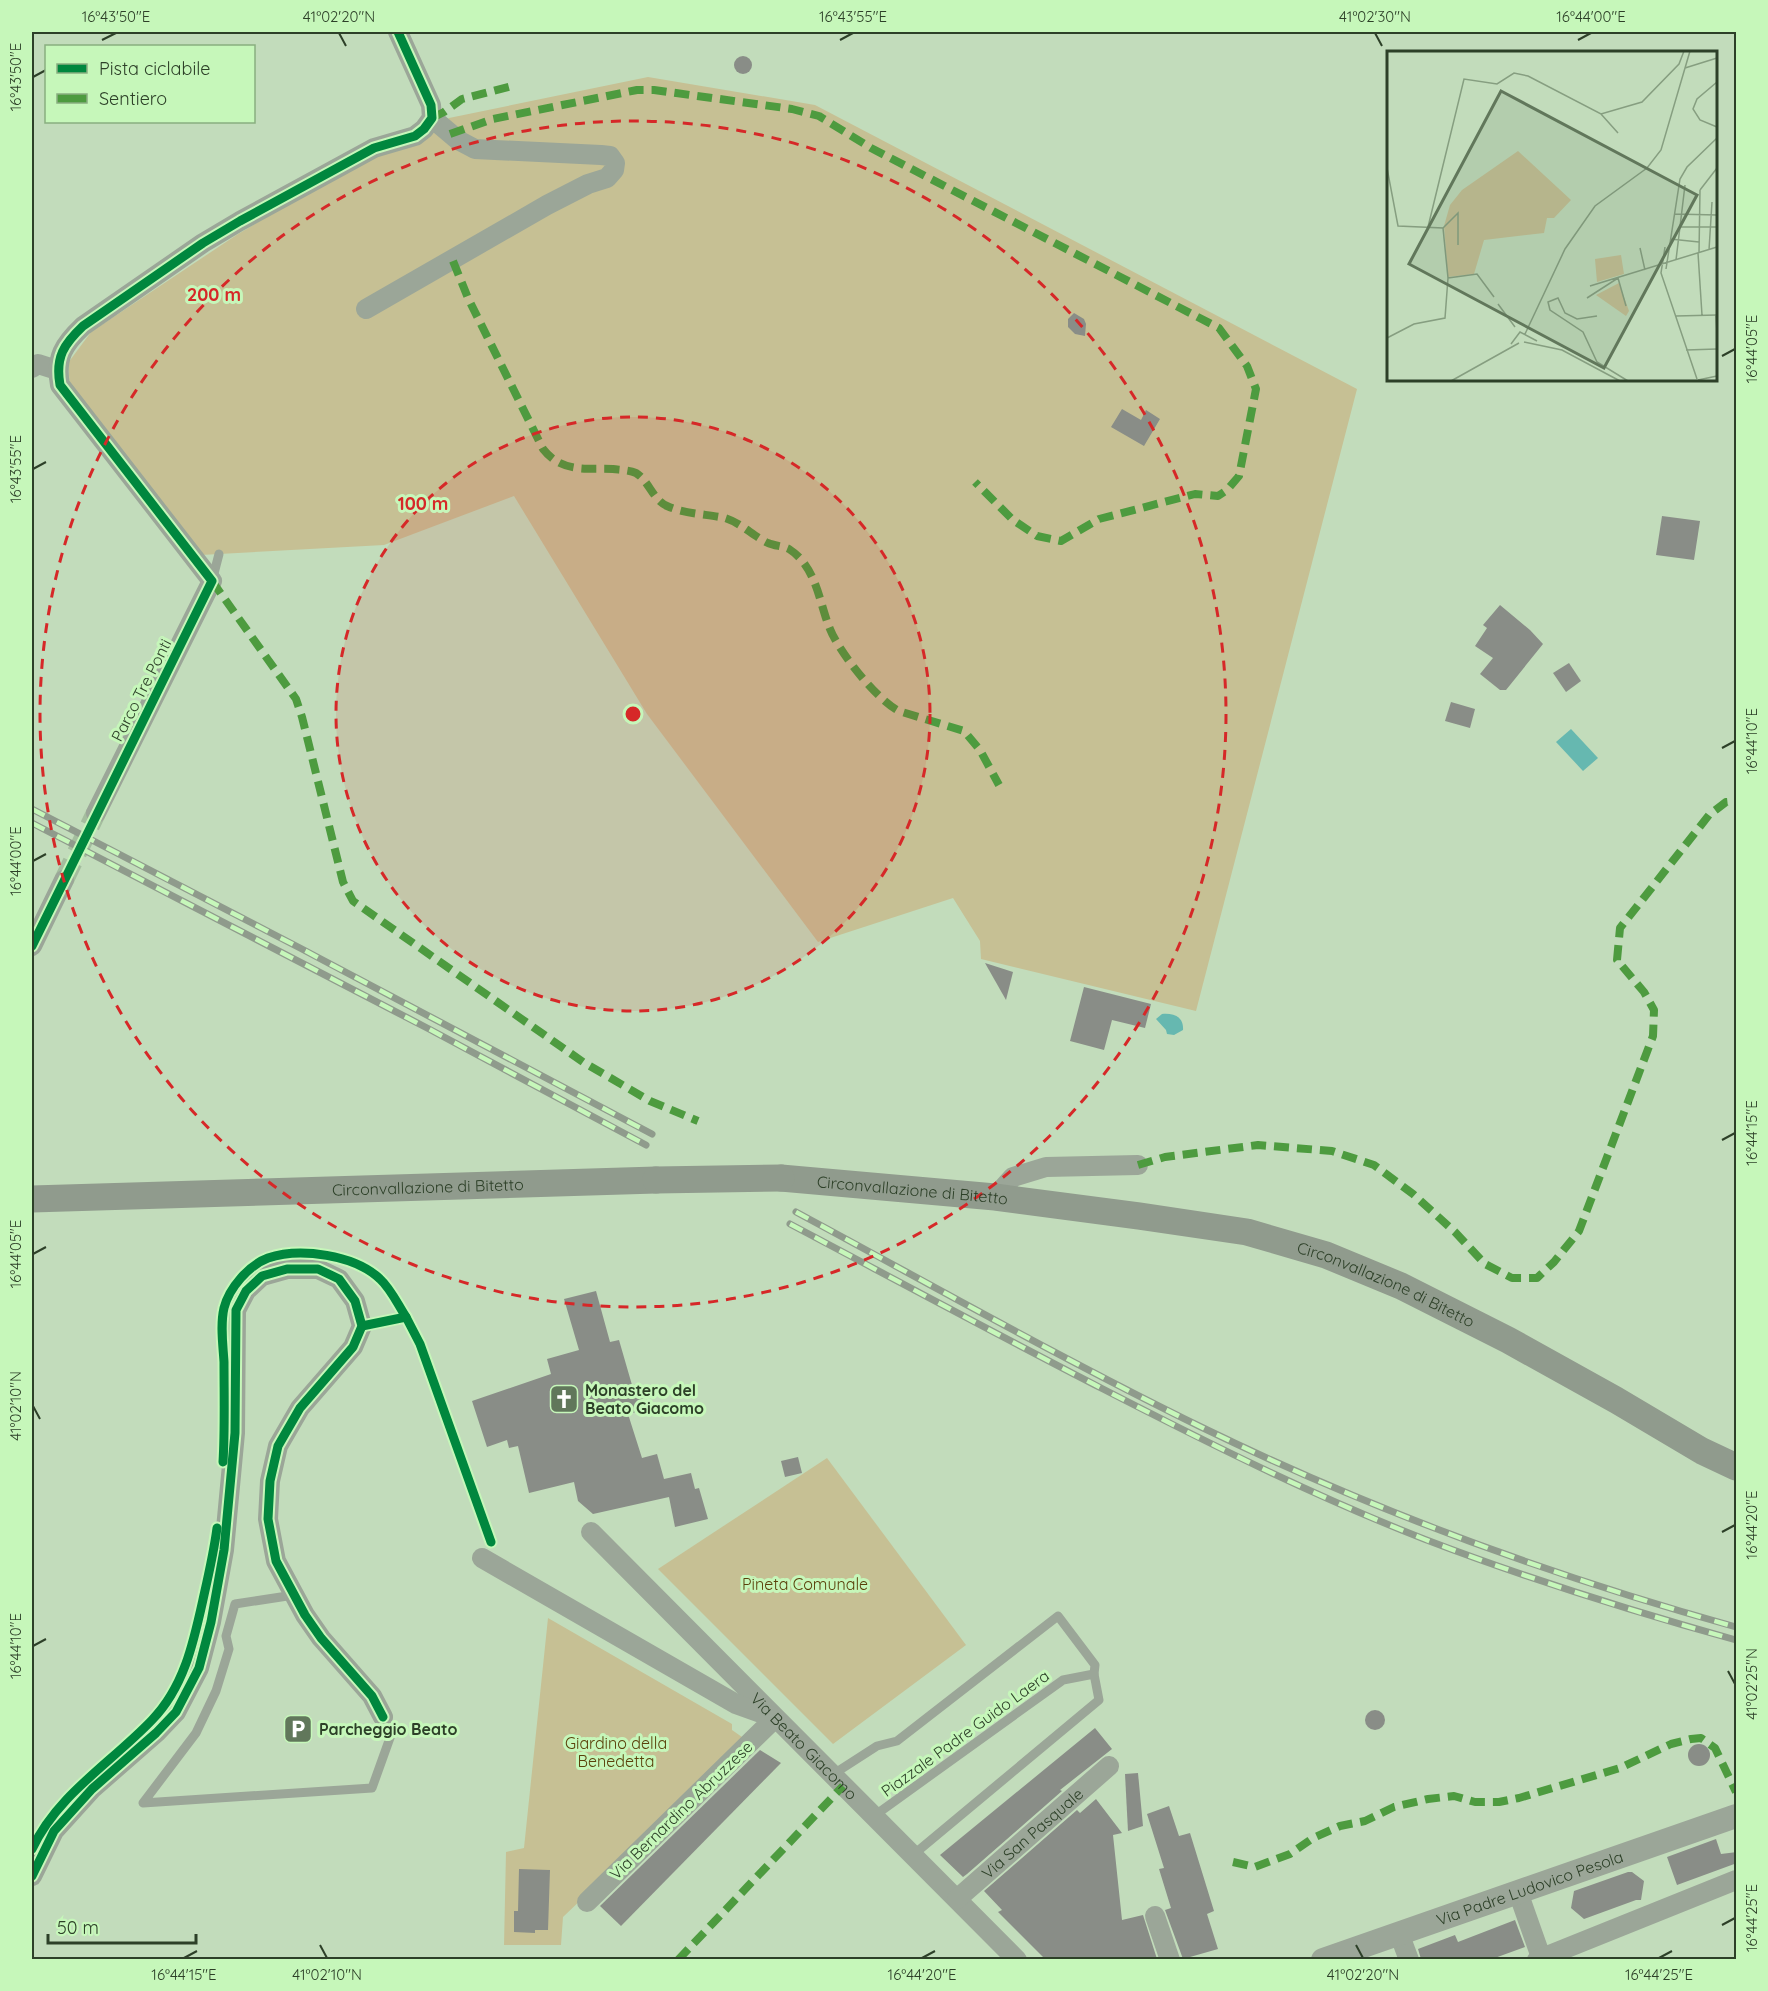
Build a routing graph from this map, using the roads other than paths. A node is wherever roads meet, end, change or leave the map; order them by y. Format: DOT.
graph roads {
  1 [pos="398,32"];
  2 [pos="432,118"];
  3 [pos="366,309"];
  4 [pos="32,368"];
  5 [pos="57,370"];
  6 [pos="219,554"];
  7 [pos="212,580"];
  8 [pos="96,813"];
  9 [pos="64,880"];
  10 [pos="32,946"];
  11 [pos="1138,1165"];
  12 [pos="995,1197"];
  13 [pos="32,1199"];
  14 [pos="1737,1467"];
  15 [pos="591,1532"];
  16 [pos="482,1558"];
  17 [pos="294,1595"];
  18 [pos="1094,1674"];
  19 [pos="383,1717"];
  20 [pos="775,1718"];
  21 [pos="1109,1766"];
  22 [pos="832,1775"];
  23 [pos="874,1816"];
  24 [pos="1737,1816"];
  25 [pos="913,1855"];
  26 [pos="32,1876"];
  27 [pos="1737,1880"];
  28 [pos="1518,1892"];
  29 [pos="957,1899"];
  30 [pos="587,1902"];
  31 [pos="1155,1916"];
  32 [pos="1399,1933"];
  33 [pos="1002,1951"];
  34 [pos="1017,1959"];
  35 [pos="1170,1959"];
  36 [pos="1323,1959"];
  37 [pos="1410,1959"];
  38 [pos="1540,1959"];
  1 -- 2 [label="street"];
  2 -- 3 [label="street"];
  2 -- 5 [label="street"];
  4 -- 5 [label="street"];
  5 -- 7 [label="street"];
  6 -- 7 [label="lane"];
  7 -- 8 [label="street, Parco Tre Ponti"];
  9 -- 10 [label="street"];
  11 -- 12 [label="street"];
  12 -- 13 [label="main road, Circonvallazione di Bitetto, bridge"];
  12 -- 14 [label="main road, Circonvallazione di Bitetto"];
  15 -- 20 [label="street, Via Beato Giacomo"];
  16 -- 20 [label="street"];
  17 -- 19 [label="street"];
  17 -- 19 [label="lane"];
  17 -- 26 [label="street"];
  18 -- 22 [label="lane"];
  18 -- 23 [label="lane, Piazzale Padre Guido Laera"];
  18 -- 25 [label="lane"];
  20 -- 22 [label="street, Via Beato Giacomo"];
  20 -- 30 [label="street, Via Bernardino Abruzzese"];
  21 -- 29 [label="street, Via San Pasquale"];
  22 -- 23 [label="street, Via Beato Giacomo"];
  23 -- 25 [label="street, Via Beato Giacomo"];
  24 -- 28 [label="street, Via Padre Ludovico Pesola"];
  25 -- 29 [label="street, Via Beato Giacomo"];
  27 -- 38 [label="street"];
  28 -- 32 [label="street, Via Padre Ludovico Pesola"];
  28 -- 38 [label="street"];
  29 -- 33 [label="street, Via Beato Giacomo"];
  31 -- 35 [label="street"];
  32 -- 36 [label="street, Via Padre Ludovico Pesola"];
  32 -- 37 [label="street"];
  33 -- 34 [label="street, Via Beato Giacomo"];
}
